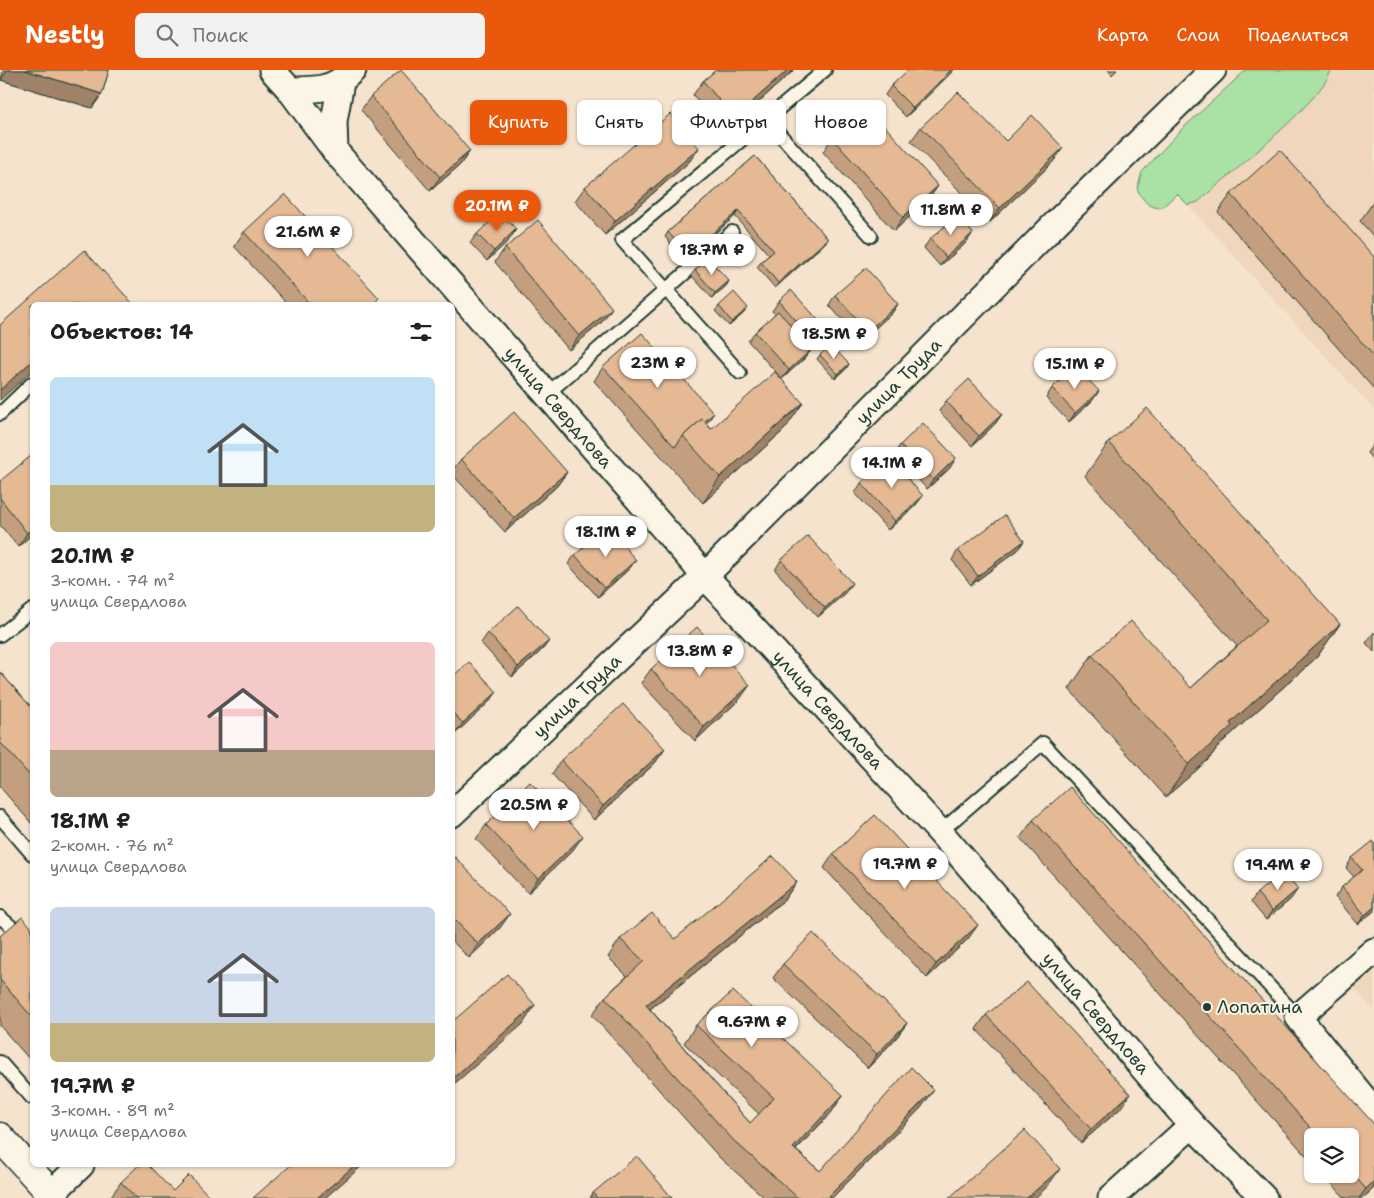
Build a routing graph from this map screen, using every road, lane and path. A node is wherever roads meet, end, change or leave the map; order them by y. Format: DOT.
graph roads {
  1 [pos="272,70"];
  2 [pos="825,70"];
  3 [pos="1211,71"];
  4 [pos="347,76"];
  5 [pos="290,90"];
  6 [pos="786,102"];
  7 [pos="786,141"];
  8 [pos="735,145"];
  9 [pos="335,151"];
  10 [pos="732,232"];
  11 [pos="871,236"];
  12 [pos="664,290"];
  13 [pos="740,373"];
  14 [pos="30,385"];
  15 [pos="547,394"];
  16 [pos="0,414"];
  17 [pos="705,576"];
  18 [pos="30,612"];
  19 [pos="0,635"];
  20 [pos="455,811"];
  21 [pos="0,817"];
  22 [pos="940,832"];
  23 [pos="30,852"];
  24 [pos="0,917"];
  25 [pos="30,942"];
  26 [pos="1374,951"];
  27 [pos="1298,1017"];
  28 [pos="0,1062"];
  29 [pos="30,1096"];
  30 [pos="1374,1111"];
  31 [pos="1192,1125"];
  32 [pos="0,1137"];
  33 [pos="79,1167"];
  34 [pos="51,1197"];
  35 [pos="1111,1198"];
  36 [pos="1264,1198"];
  1 -- 5 [label="street, улица Свердлова"];
  2 -- 6 [label="lane"];
  3 -- 17 [label="street, улица Труда"];
  4 -- 5 [label="street"];
  4 -- 9 [label="street"];
  5 -- 9 [label="street, улица Свердлова"];
  7 -- 11 [label="lane"];
  8 -- 12 [label="lane"];
  9 -- 15 [label="street, улица Свердлова"];
  10 -- 12 [label="lane"];
  12 -- 13 [label="lane"];
  12 -- 15 [label="lane"];
  14 -- 16 [label="lane"];
  15 -- 17 [label="street, улица Свердлова"];
  17 -- 20 [label="street, улица Труда"];
  17 -- 22 [label="street, улица Свердлова"];
  18 -- 19 [label="lane"];
  21 -- 23 [label="lane"];
  22 -- 27 [label="lane"];
  22 -- 31 [label="street, улица Свердлова"];
  24 -- 25 [label="lane"];
  26 -- 27 [label="street"];
  27 -- 30 [label="street"];
  28 -- 29 [label="lane"];
  31 -- 35 [label="street"];
  31 -- 36 [label="street, улица Свердлова"];
  32 -- 34 [label="street"];
  33 -- 34 [label="street"];
}
